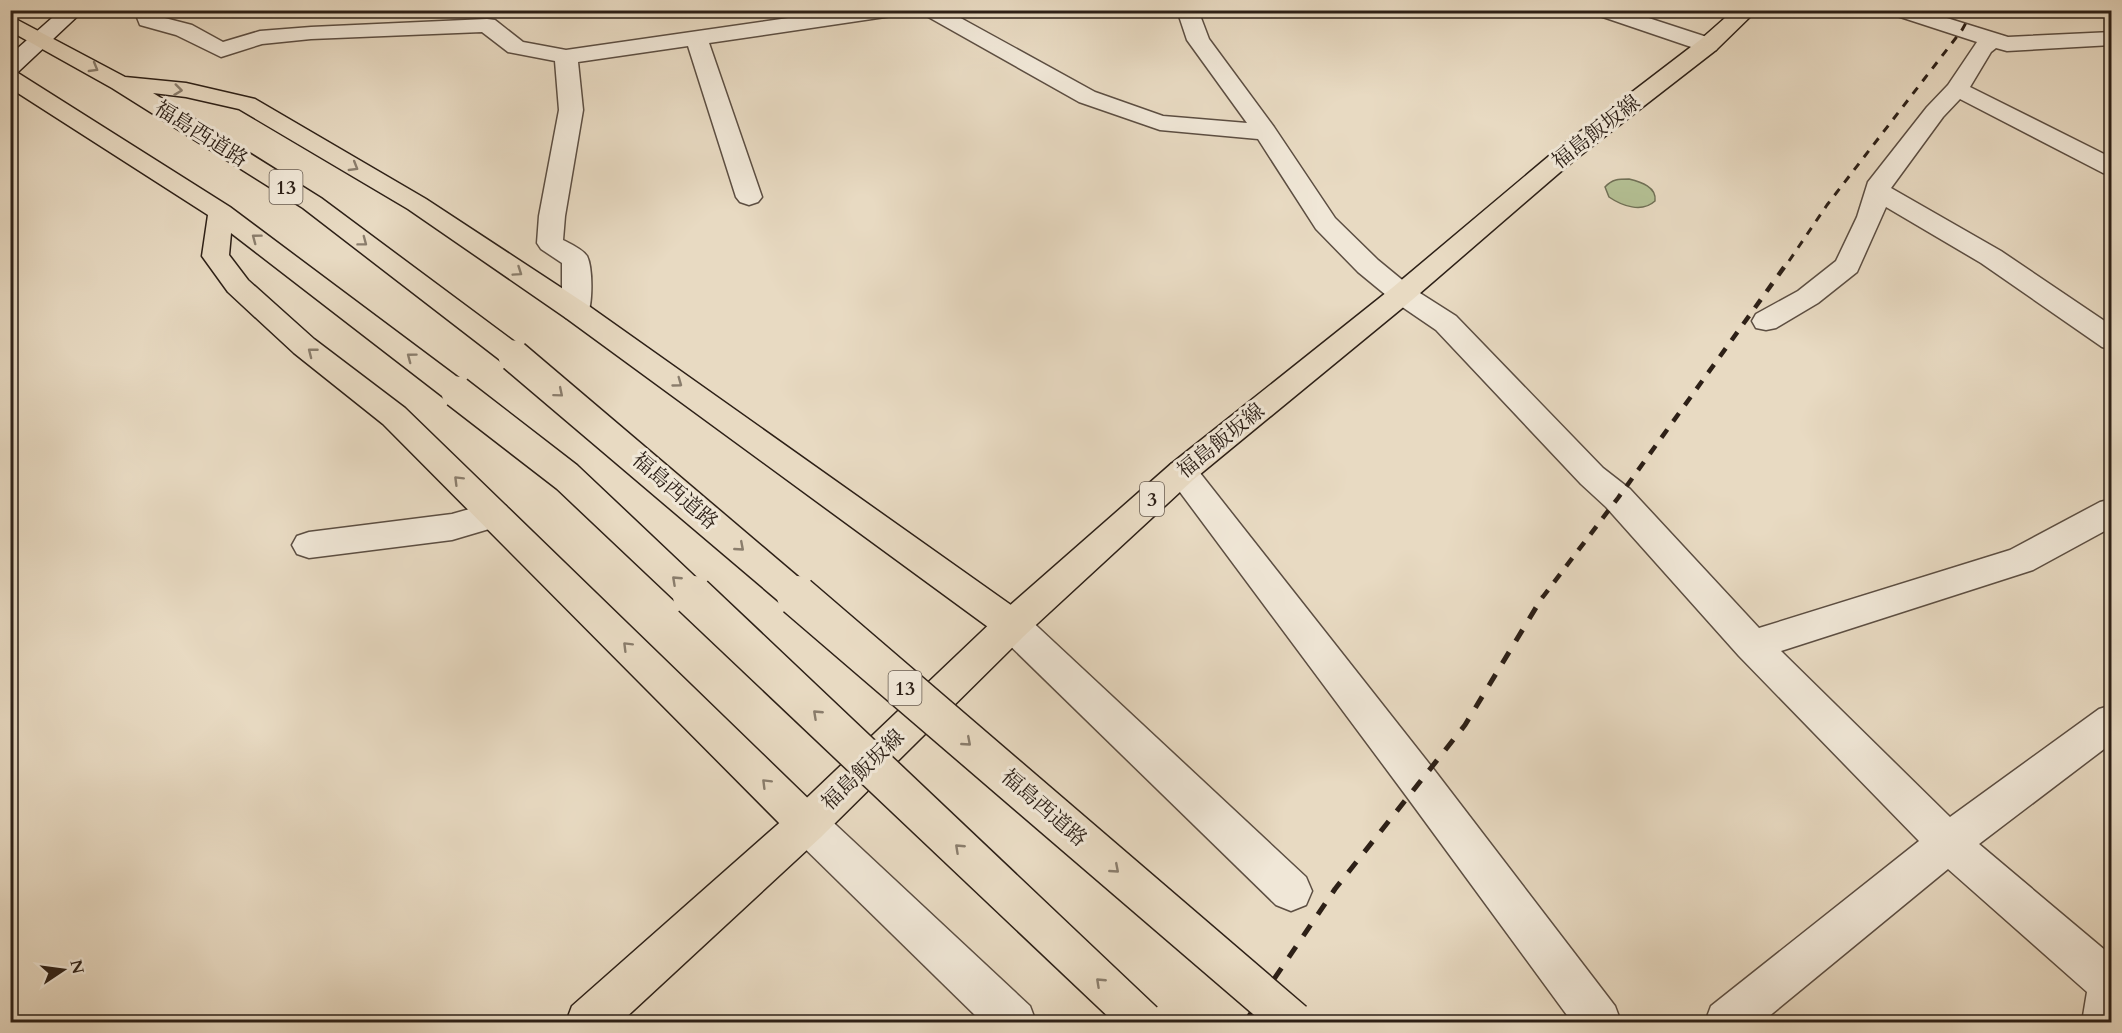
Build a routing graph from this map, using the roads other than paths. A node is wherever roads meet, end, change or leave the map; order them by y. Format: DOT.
graph roads {
  1 [pos="74,10"];
  2 [pos="144,10"];
  3 [pos="892,10"];
  4 [pos="930,10"];
  5 [pos="1187,10"];
  6 [pos="1601,10"];
  7 [pos="1747,10"];
  8 [pos="1898,10"];
  9 [pos="10,22"];
  10 [pos="696,38"];
  11 [pos="2112,38"];
  12 [pos="43,39"];
  13 [pos="1992,40"];
  14 [pos="1708,45"];
  15 [pos="566,57"];
  16 [pos="10,67"];
  17 [pos="10,78"];
  18 [pos="120,83"];
  19 [pos="1956,89"];
  20 [pos="1266,132"];
  21 [pos="2112,168"];
  22 [pos="1877,191"];
  23 [pos="749,197"];
  24 [pos="221,212"];
  25 [pos="1402,294"];
  26 [pos="576,310"];
  27 [pos="1766,321"];
  28 [pos="2112,340"];
  29 [pos="1182,472"];
  30 [pos="2112,511"];
  31 [pos="494,515"];
  32 [pos="309,544"];
  33 [pos="1011,625"];
  34 [pos="1752,645"];
  35 [pos="2112,721"];
  36 [pos="807,824"];
  37 [pos="1948,843"];
  38 [pos="1292,891"];
  39 [pos="2111,984"];
  40 [pos="588,1023"];
  41 [pos="1014,1023"];
  42 [pos="1143,1023"];
  43 [pos="1293,1023"];
  44 [pos="1599,1023"];
  45 [pos="1728,1023"];
  46 [pos="2104,1023"];
  1 -- 12 [label="street"];
  2 -- 15 [label="street"];
  3 -- 10 [label="street"];
  4 -- 20 [label="street"];
  5 -- 20 [label="street"];
  6 -- 14 [label="street"];
  7 -- 14 [label="main road, 福島飯坂線 / 3"];
  8 -- 13 [label="street"];
  9 -- 12 [label="main road, 福島西道路 / 13"];
  10 -- 15 [label="street"];
  10 -- 23 [label="street"];
  11 -- 13 [label="street"];
  12 -- 16 [label="street"];
  12 -- 18 [label="main road, 福島西道路 / 13, one-way"];
  13 -- 19 [label="street"];
  14 -- 25 [label="main road, 福島飯坂線 / 3"];
  15 -- 26 [label="street"];
  17 -- 24 [label="main road"];
  18 -- 26 [label="main road, one-way"];
  18 -- 43 [label="main road, 福島西道路 / 13, one-way, bridge"];
  19 -- 21 [label="street"];
  19 -- 22 [label="street"];
  20 -- 25 [label="street"];
  22 -- 27 [label="street"];
  22 -- 28 [label="street"];
  31 -- 24 [label="main road, one-way"];
  42 -- 24 [label="main road, one-way, bridge"];
  25 -- 29 [label="main road, 福島飯坂線 / 3"];
  25 -- 34 [label="street"];
  26 -- 33 [label="main road, one-way"];
  29 -- 33 [label="main road, 福島飯坂線 / 3"];
  29 -- 44 [label="street"];
  30 -- 34 [label="street"];
  31 -- 32 [label="street"];
  36 -- 31 [label="main road, one-way"];
  33 -- 36 [label="main road, 福島飯坂線 / 3"];
  33 -- 38 [label="street"];
  34 -- 37 [label="street"];
  35 -- 37 [label="street"];
  36 -- 40 [label="main road, 福島飯坂線 / 3"];
  36 -- 41 [label="street"];
  37 -- 39 [label="street"];
  37 -- 45 [label="street"];
  39 -- 46 [label="street"];
}
